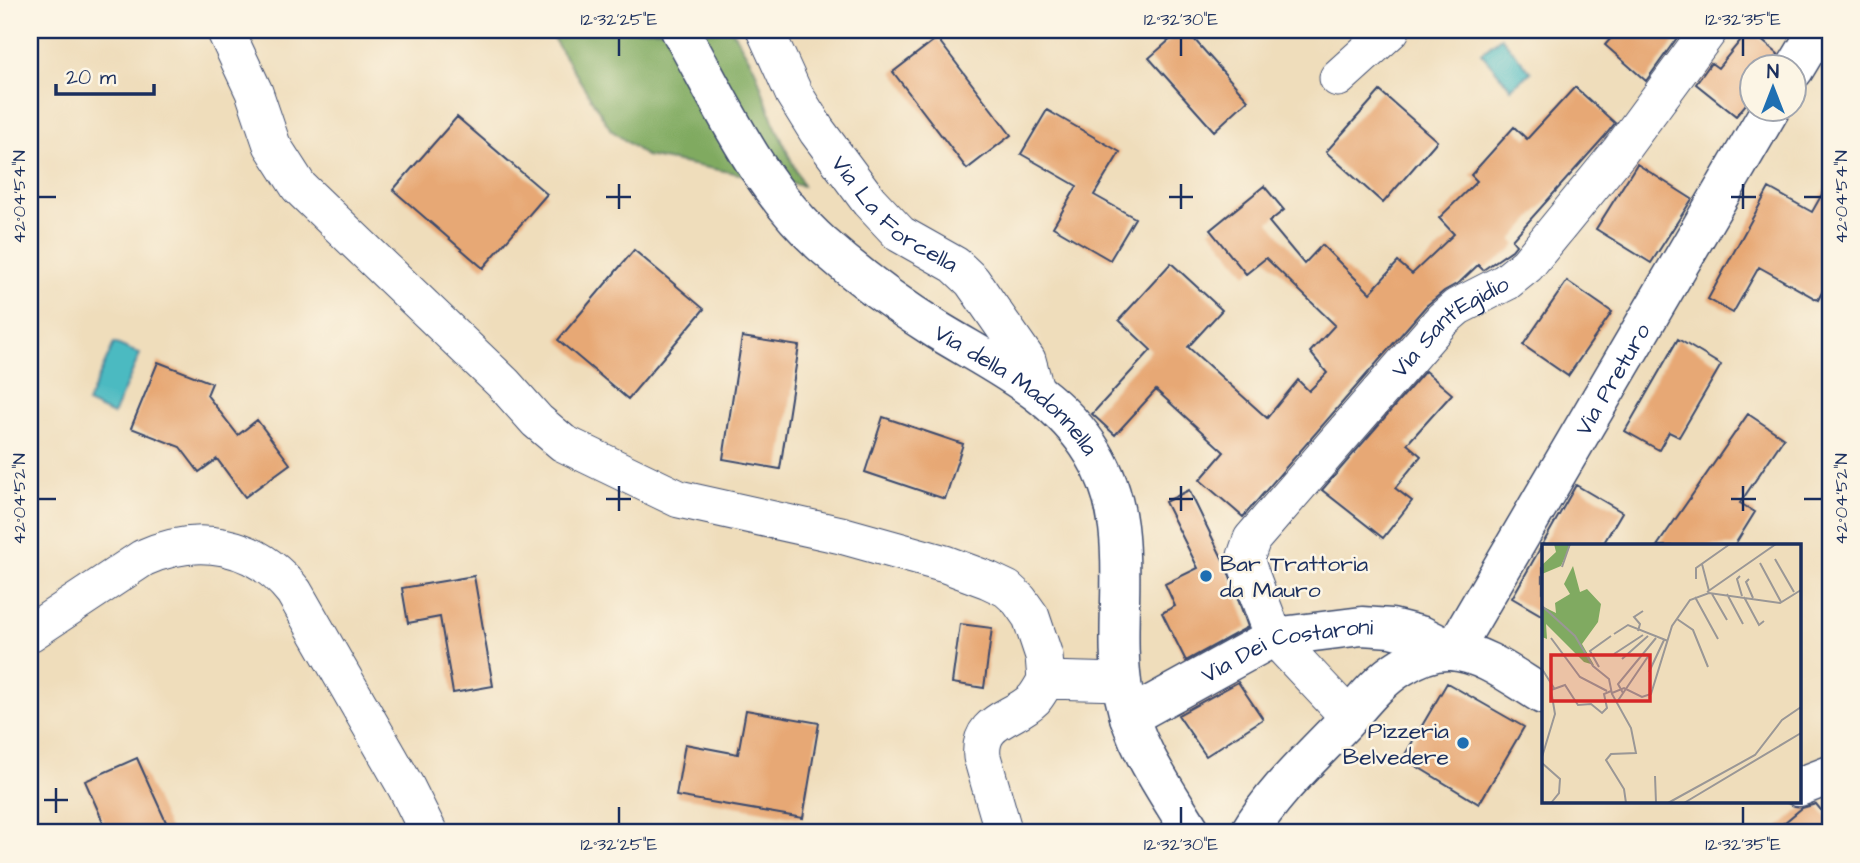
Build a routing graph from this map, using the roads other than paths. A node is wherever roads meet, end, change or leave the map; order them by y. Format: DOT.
graph roads {
  1 [pos="225,30"];
  2 [pos="680,30"];
  3 [pos="765,30"];
  4 [pos="1391,30"];
  5 [pos="1709,30"];
  6 [pos="1818,30"];
  7 [pos="1805,52"];
  8 [pos="1338,78"];
  9 [pos="1763,122"];
  10 [pos="1035,389"];
  11 [pos="34,621"];
  12 [pos="1274,637"];
  13 [pos="1453,651"];
  14 [pos="1046,680"];
  15 [pos="1542,694"];
  16 [pos="1126,699"];
  17 [pos="1349,717"];
  18 [pos="1830,775"];
  19 [pos="1800,787"];
  20 [pos="429,833"];
  21 [pos="1004,833"];
  22 [pos="1192,833"];
  23 [pos="1249,833"];
  1 -- 14 [label="street"];
  2 -- 10 [label="street, Via della Madonnella"];
  3 -- 10 [label="street, Via La Forcella"];
  4 -- 8 [label="street"];
  5 -- 12 [label="street, Via Sant'Egidio"];
  6 -- 7 [label="street"];
  9 -- 13 [label="street, Via Preturo"];
  10 -- 16 [label="street, Via della Madonnella"];
  11 -- 20 [label="street"];
  12 -- 13 [label="street, Via Dei Costaroni"];
  12 -- 16 [label="street, Via Dei Costaroni"];
  12 -- 17 [label="street"];
  13 -- 15 [label="street"];
  13 -- 17 [label="street, Via Dei Costaroni"];
  14 -- 16 [label="street"];
  14 -- 21 [label="street"];
  16 -- 22 [label="street, Via della Madonnella"];
  17 -- 23 [label="street, Via Dei Costaroni"];
  18 -- 19 [label="street"];
}
